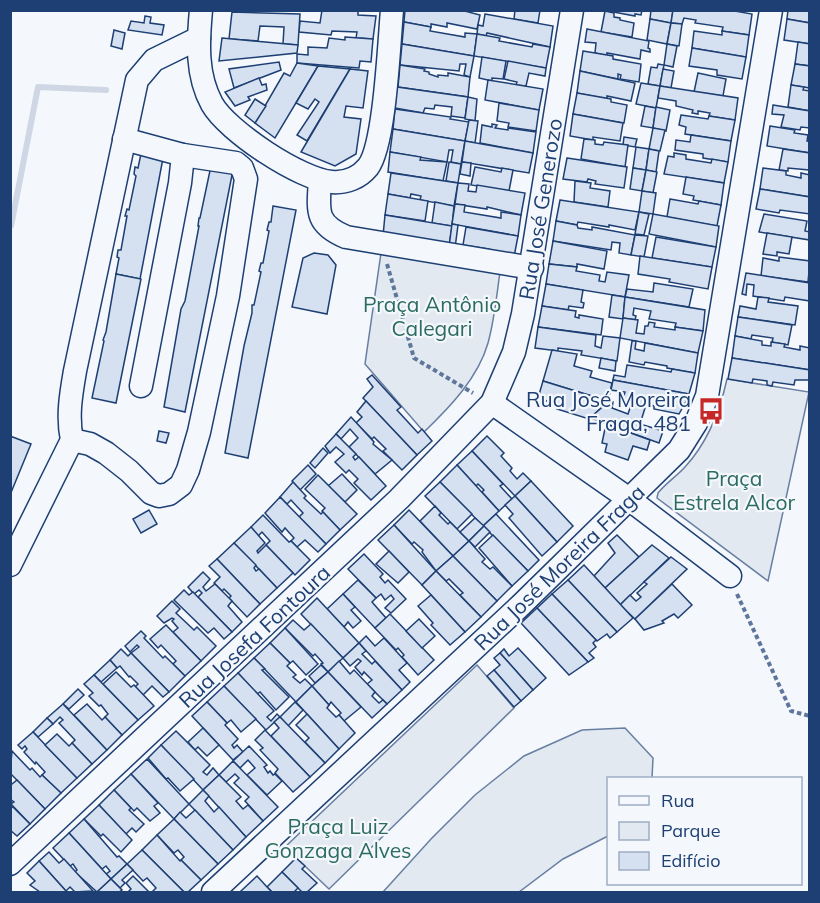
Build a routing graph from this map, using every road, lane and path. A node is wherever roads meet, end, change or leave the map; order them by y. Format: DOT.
graph roads {
  1 [pos="201,10"];
  2 [pos="392,10"];
  3 [pos="572,10"];
  4 [pos="771,10"];
  5 [pos="198,38"];
  6 [pos="124,139"];
  7 [pos="183,155"];
  8 [pos="320,180"];
  9 [pos="385,257"];
  10 [pos="532,268"];
  11 [pos="141,386"];
  12 [pos="492,403"];
  13 [pos="72,440"];
  14 [pos="629,499"];
  15 [pos="10,565"];
  16 [pos="730,576"];
  17 [pos="810,716"];
  18 [pos="10,864"];
  19 [pos="213,892"];
  1 -- 5 [label="street"];
  2 -- 8 [label="street"];
  3 -- 10 [label="street, Rua José Generozo"];
  4 -- 14 [label="street, Rua José Moreira Fraga"];
  5 -- 6 [label="street"];
  5 -- 8 [label="street"];
  6 -- 7 [label="street"];
  6 -- 13 [label="street"];
  7 -- 11 [label="street"];
  7 -- 13 [label="street"];
  8 -- 10 [label="street"];
  9 -- 12 [label="path"];
  10 -- 12 [label="street, Rua José Generozo"];
  12 -- 14 [label="street"];
  12 -- 18 [label="street, Rua Josefa Fontoura"];
  13 -- 15 [label="street"];
  14 -- 16 [label="street"];
  14 -- 19 [label="street, Rua José Moreira Fraga"];
  16 -- 17 [label="path"];
}
